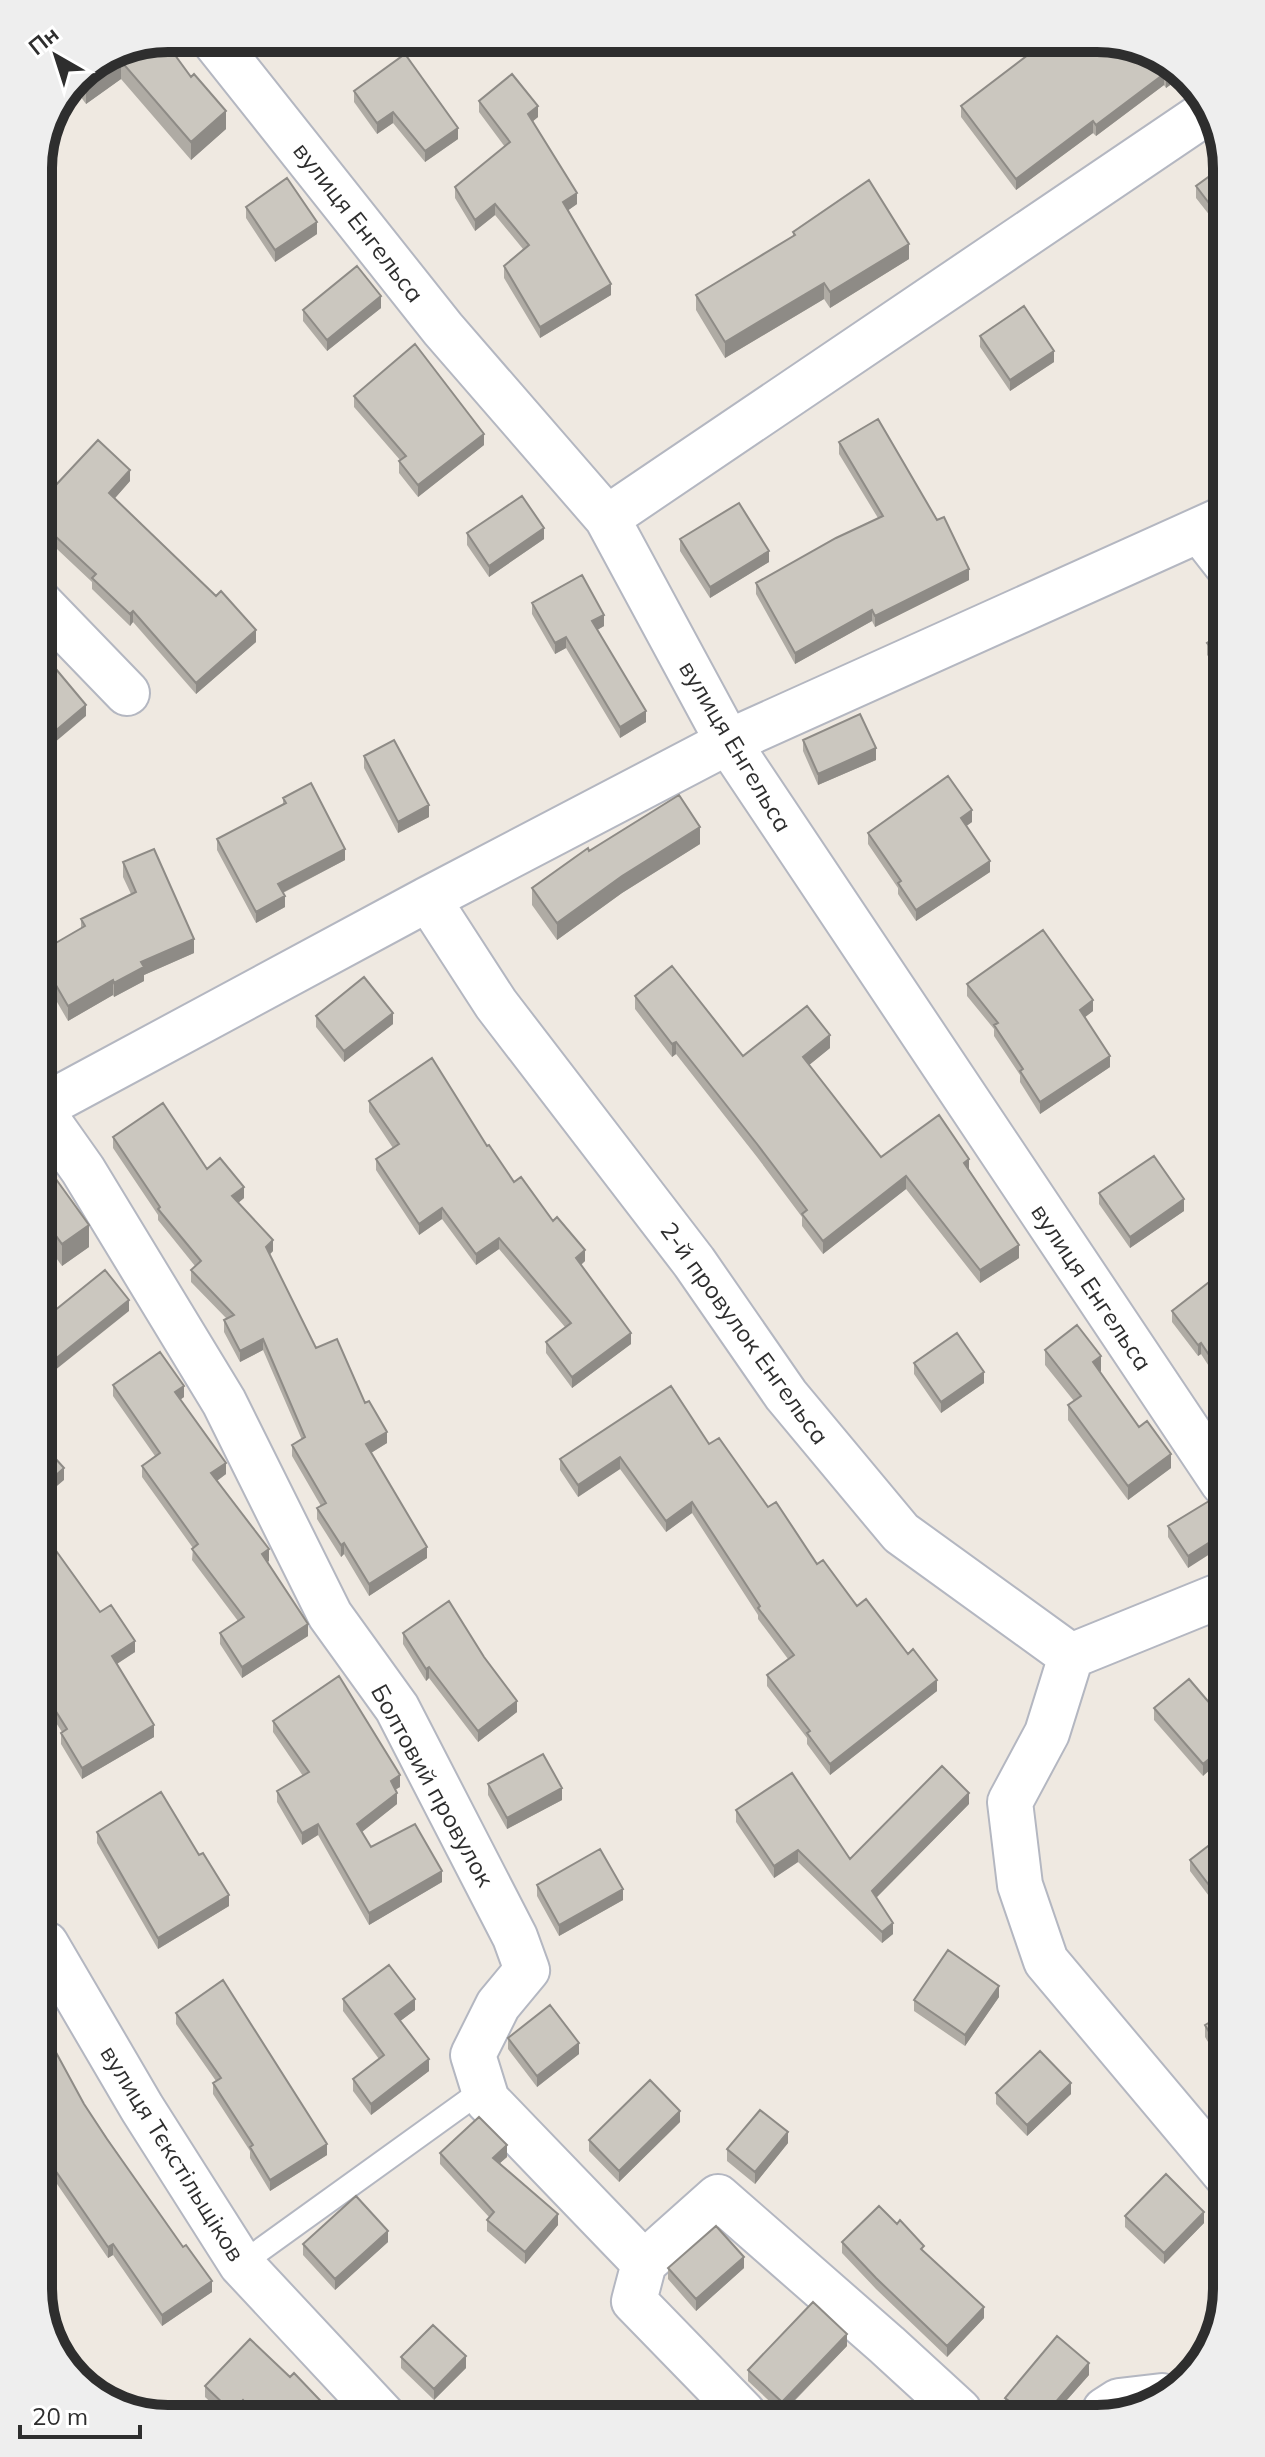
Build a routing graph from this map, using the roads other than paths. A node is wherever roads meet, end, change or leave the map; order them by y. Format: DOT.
graph roads {
  1 [pos="223,52"];
  2 [pos="1200,117"];
  3 [pos="607,518"];
  4 [pos="1204,529"];
  5 [pos="1213,555"];
  6 [pos="52,615"];
  7 [pos="127,693"];
  8 [pos="728,742"];
  9 [pos="428,899"];
  10 [pos="52,1105"];
  11 [pos="52,1125"];
  12 [pos="1213,1468"];
  13 [pos="1213,1598"];
  14 [pos="1071,1656"];
  15 [pos="52,1954"];
  16 [pos="484,2089"];
  17 [pos="1213,2160"];
  18 [pos="644,2263"];
  19 [pos="241,2264"];
  20 [pos="373,2405"];
  21 [pos="735,2405"];
  22 [pos="952,2405"];
  1 -- 3 [label="street, вулиця Енгельса"];
  2 -- 3 [label="street"];
  3 -- 8 [label="street, вулиця Енгельса"];
  4 -- 5 [label="lane"];
  4 -- 8 [label="street"];
  6 -- 7 [label="street"];
  8 -- 9 [label="street"];
  8 -- 12 [label="street, вулиця Енгельса"];
  9 -- 10 [label="street"];
  9 -- 14 [label="street, 2-й провулок Енгельса"];
  11 -- 16 [label="street, Болтовий провулок"];
  13 -- 14 [label="street"];
  14 -- 17 [label="street"];
  15 -- 19 [label="street, вулиця Тєкстільщіков"];
  16 -- 18 [label="street, Болтовий провулок"];
  16 -- 19 [label="lane"];
  18 -- 21 [label="street"];
  18 -- 22 [label="street"];
  19 -- 20 [label="street, вулиця Тєкстільщіков"];
}
